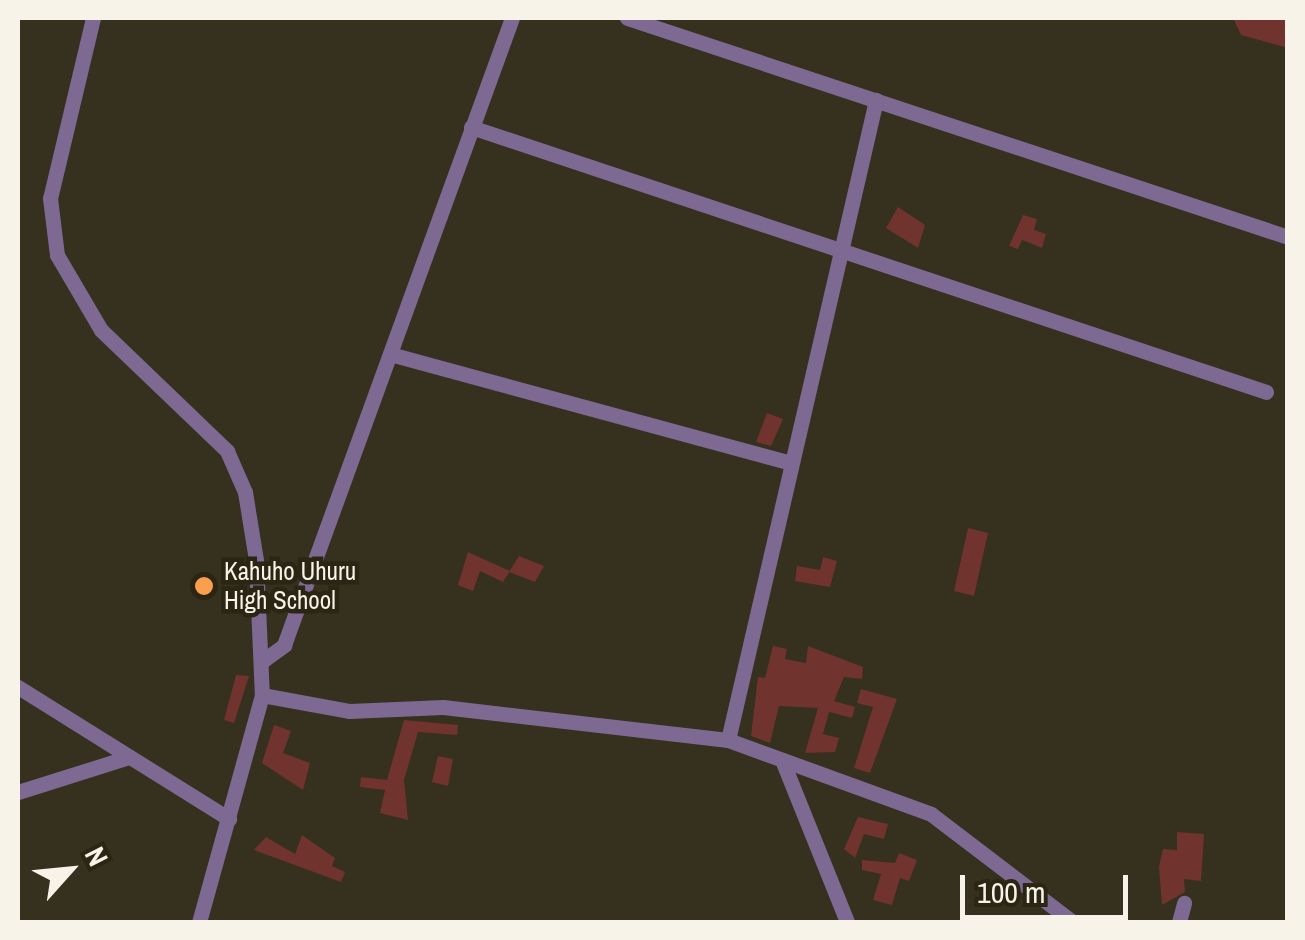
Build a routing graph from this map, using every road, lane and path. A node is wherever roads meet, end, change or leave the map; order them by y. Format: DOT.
graph roads {
  1 [pos="93,18"];
  2 [pos="512,18"];
  3 [pos="627,18"];
  4 [pos="876,100"];
  5 [pos="472,127"];
  6 [pos="1288,237"];
  7 [pos="844,248"];
  8 [pos="390,354"];
  9 [pos="1266,392"];
  10 [pos="790,462"];
  11 [pos="261,662"];
  12 [pos="18,687"];
  13 [pos="262,695"];
  14 [pos="728,740"];
  15 [pos="129,757"];
  16 [pos="782,760"];
  17 [pos="18,792"];
  18 [pos="229,818"];
  19 [pos="1184,903"];
  20 [pos="199,922"];
  21 [pos="847,922"];
  22 [pos="1073,922"];
  23 [pos="1178,922"];
  1 -- 11 [label="street"];
  2 -- 5 [label="street"];
  3 -- 4 [label="street"];
  4 -- 6 [label="street"];
  4 -- 7 [label="street"];
  5 -- 7 [label="street"];
  5 -- 8 [label="street"];
  7 -- 9 [label="street"];
  7 -- 10 [label="street"];
  8 -- 10 [label="street"];
  8 -- 11 [label="street"];
  10 -- 14 [label="street"];
  11 -- 13 [label="street"];
  12 -- 15 [label="street"];
  13 -- 14 [label="street"];
  13 -- 18 [label="street"];
  14 -- 16 [label="street"];
  15 -- 17 [label="street"];
  15 -- 18 [label="street"];
  16 -- 21 [label="street"];
  16 -- 22 [label="street"];
  18 -- 20 [label="street"];
  19 -- 23 [label="street"];
}
